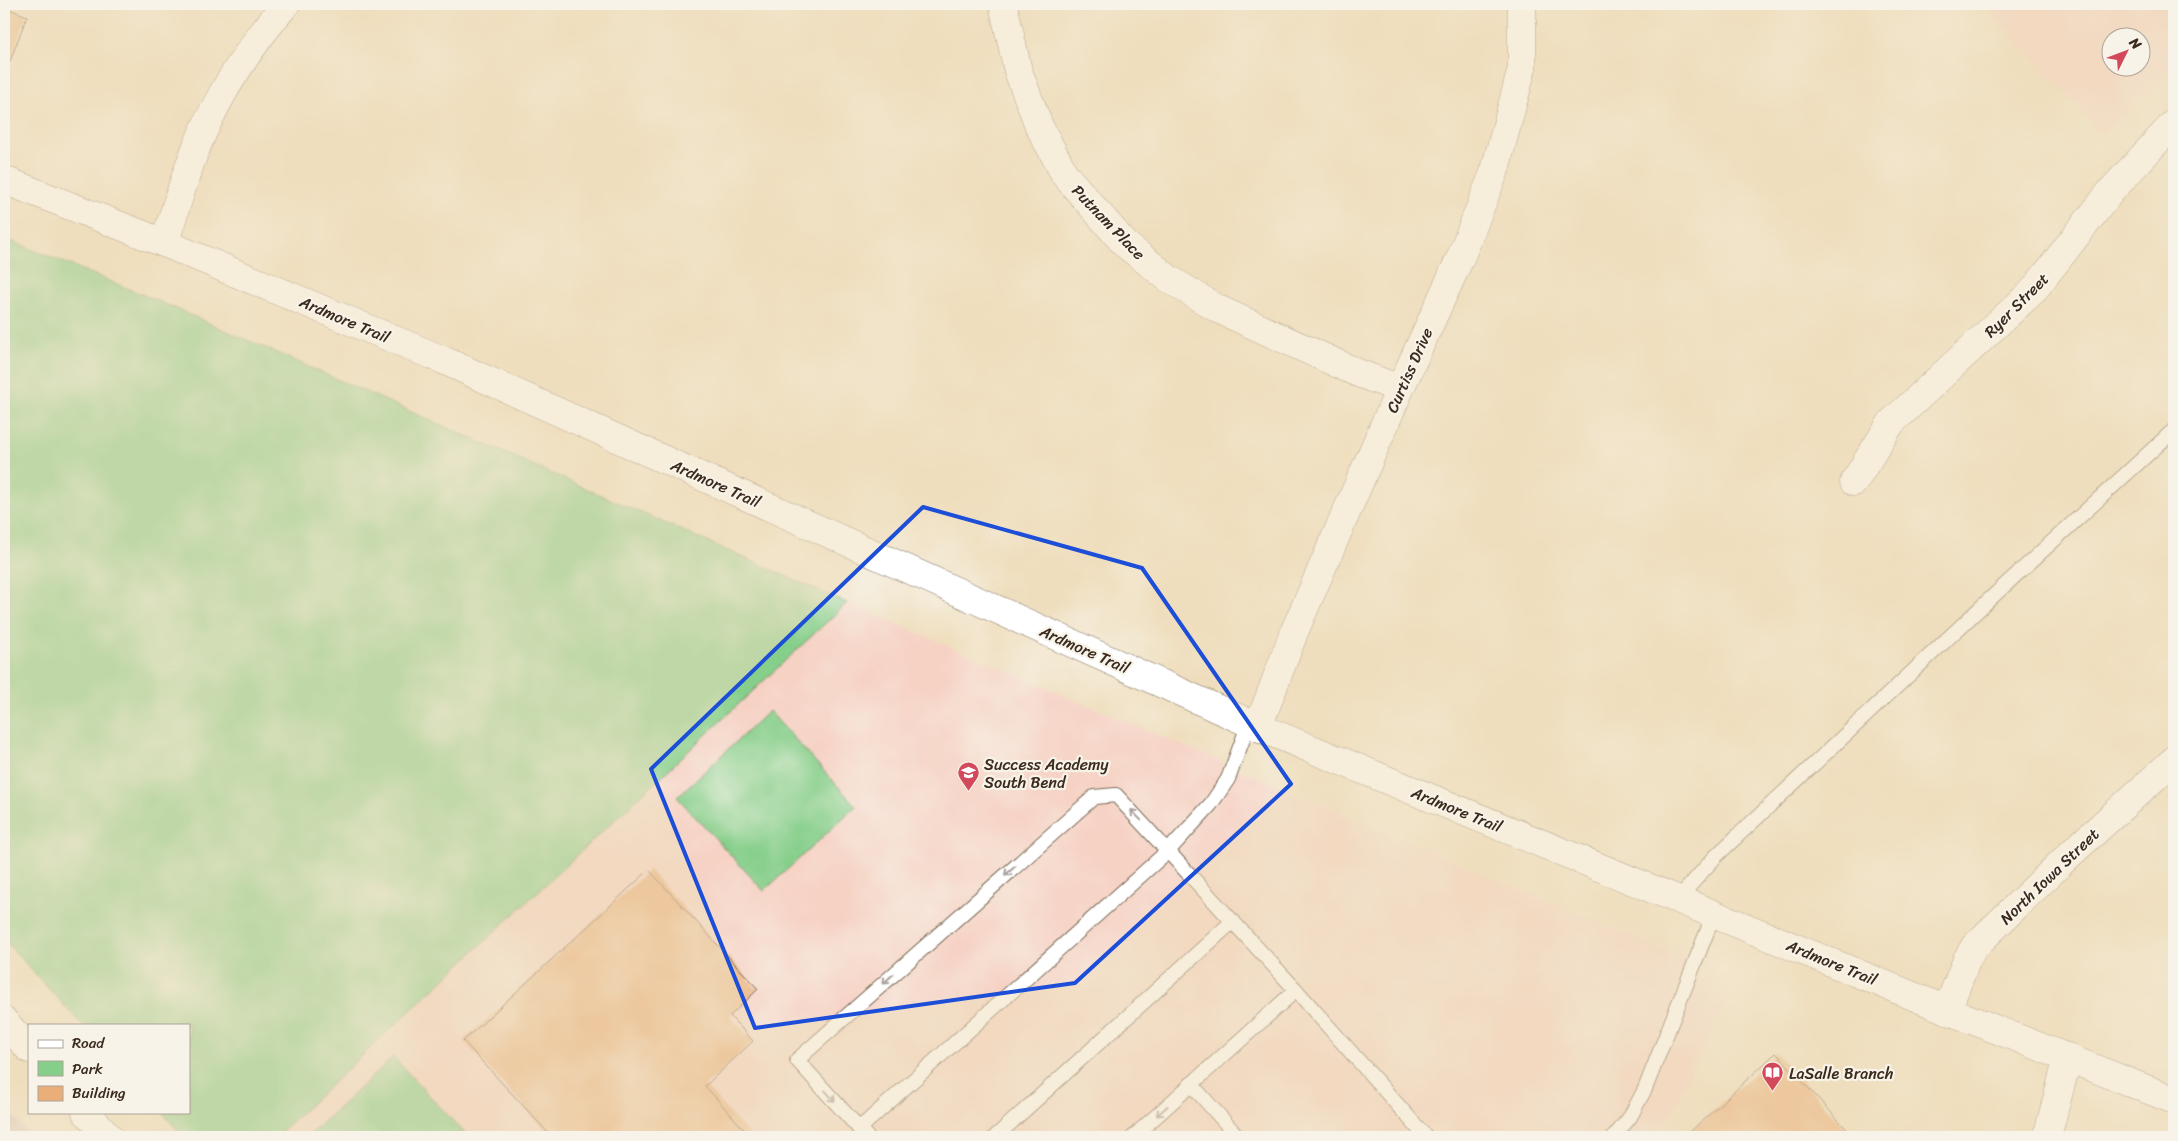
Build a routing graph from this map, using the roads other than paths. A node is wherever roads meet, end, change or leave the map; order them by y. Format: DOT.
graph roads {
  1 [pos="286,4"];
  2 [pos="1003,4"];
  3 [pos="1522,4"];
  4 [pos="2174,123"];
  5 [pos="4,180"];
  6 [pos="164,243"];
  7 [pos="1400,389"];
  8 [pos="2174,430"];
  9 [pos="1854,482"];
  10 [pos="1254,725"];
  11 [pos="2174,760"];
  12 [pos="1169,850"];
  13 [pos="1678,899"];
  14 [pos="1714,914"];
  15 [pos="1233,921"];
  16 [pos="1296,990"];
  17 [pos="1947,1010"];
  18 [pos="4,1021"];
  19 [pos="28,1048"];
  20 [pos="2068,1058"];
  21 [pos="1191,1084"];
  22 [pos="2174,1100"];
  23 [pos="88,1114"];
  24 [pos="863,1133"];
  25 [pos="108,1137"];
  26 [pos="994,1137"];
  27 [pos="1133,1137"];
  28 [pos="1238,1137"];
  29 [pos="1426,1137"];
  30 [pos="1614,1137"];
  31 [pos="2047,1137"];
  1 -- 6 [label="street"];
  2 -- 7 [label="street, Putnam Place"];
  3 -- 7 [label="street, Curtiss Drive"];
  4 -- 9 [label="street, Ryer Street"];
  5 -- 6 [label="street, Ardmore Trail"];
  6 -- 10 [label="street, Ardmore Trail"];
  7 -- 10 [label="street, Curtiss Drive"];
  8 -- 13 [label="lane"];
  10 -- 12 [label="lane"];
  10 -- 13 [label="street, Ardmore Trail"];
  11 -- 17 [label="street, North Iowa Street"];
  12 -- 15 [label="lane"];
  12 -- 24 [label="lane"];
  12 -- 24 [label="lane, one-way"];
  13 -- 14 [label="street, Ardmore Trail"];
  14 -- 17 [label="street, Ardmore Trail"];
  14 -- 30 [label="lane"];
  15 -- 16 [label="lane"];
  15 -- 26 [label="lane"];
  16 -- 21 [label="lane"];
  16 -- 29 [label="lane"];
  17 -- 20 [label="street, Ardmore Trail"];
  18 -- 19 [label="street"];
  20 -- 22 [label="street, Ardmore Trail"];
  20 -- 31 [label="street"];
  21 -- 27 [label="lane, one-way"];
  21 -- 28 [label="lane"];
  23 -- 25 [label="street"];
}
